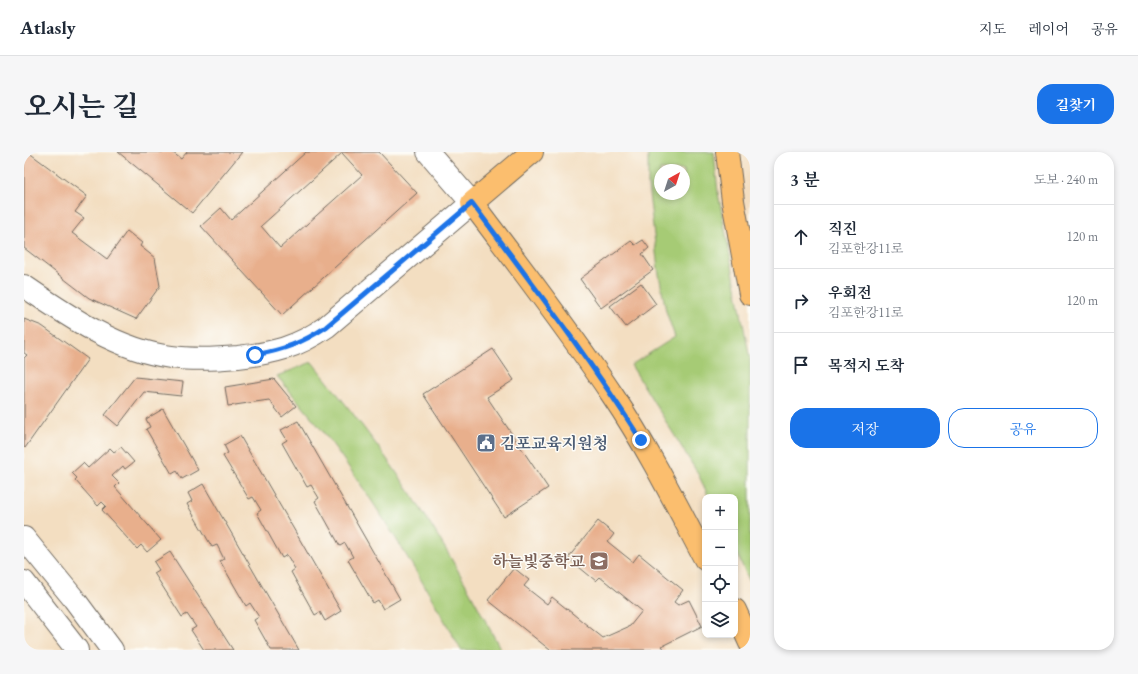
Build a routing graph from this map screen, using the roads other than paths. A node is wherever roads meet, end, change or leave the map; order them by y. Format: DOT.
graph roads {
  1 [pos="428,152"];
  2 [pos="532,152"];
  3 [pos="727,152"];
  4 [pos="472,203"];
  5 [pos="24,286"];
  6 [pos="750,294"];
  7 [pos="24,538"];
  8 [pos="702,540"];
  9 [pos="702,553"];
  10 [pos="24,582"];
  11 [pos="738,617"];
  12 [pos="738,631"];
  13 [pos="750,644"];
  14 [pos="77,650"];
  15 [pos="112,650"];
  16 [pos="746,650"];
  1 -- 4 [label="street"];
  2 -- 4 [label="main road"];
  3 -- 6 [label="main road"];
  4 -- 5 [label="street"];
  4 -- 8 [label="main road"];
  4 -- 9 [label="main road"];
  7 -- 15 [label="street"];
  10 -- 14 [label="street"];
  11 -- 13 [label="main road"];
  12 -- 16 [label="main road"];
}
